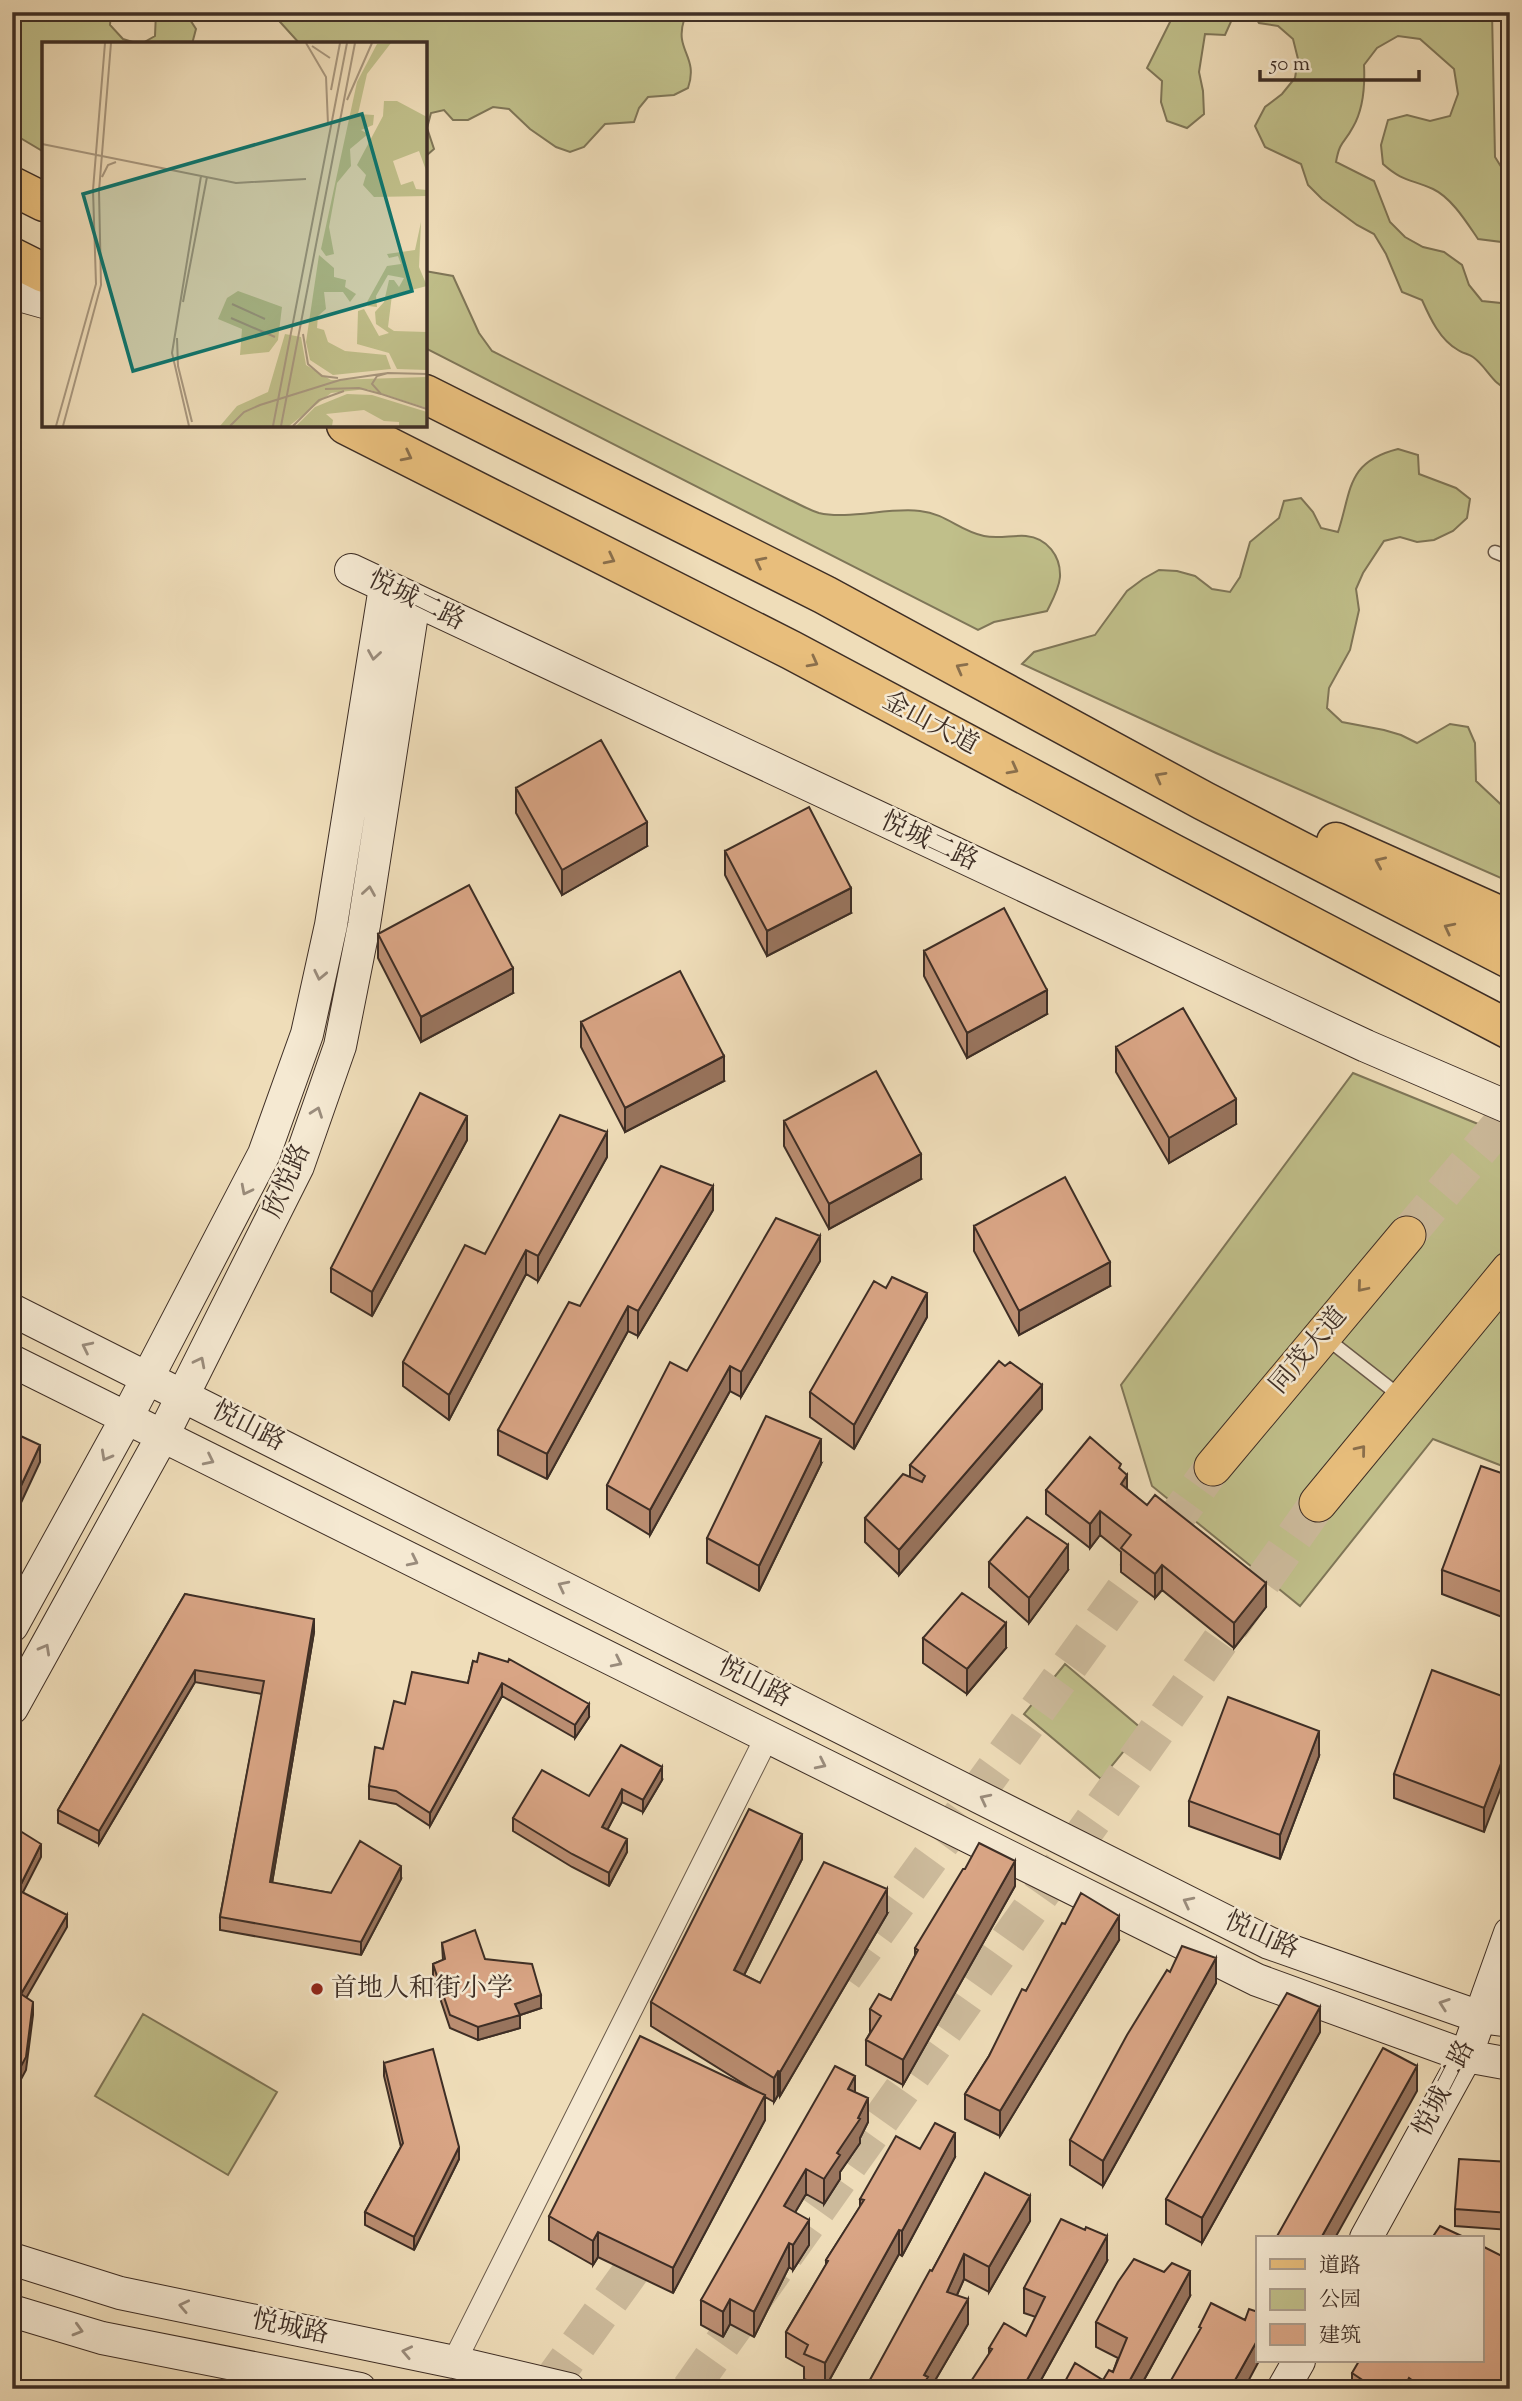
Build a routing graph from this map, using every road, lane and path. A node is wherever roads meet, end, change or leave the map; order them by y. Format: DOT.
graph roads {
  1 [pos="12,186"];
  2 [pos="42,201"];
  3 [pos="12,257"];
  4 [pos="42,272"];
  5 [pos="12,293"];
  6 [pos="42,301"];
  7 [pos="427,395"];
  8 [pos="350,427"];
  9 [pos="1495,552"];
  10 [pos="1510,558"];
  11 [pos="351,570"];
  12 [pos="385,587"];
  13 [pos="414,601"];
  14 [pos="1204,801"];
  15 [pos="1510,920"];
  16 [pos="1510,959"];
  17 [pos="1510,1030"];
  18 [pos="1510,1108"];
  19 [pos="1407,1235"];
  20 [pos="1510,1270"];
  21 [pos="12,1310"];
  22 [pos="1322,1335"];
  23 [pos="12,1361"];
  24 [pos="148,1377"];
  25 [pos="184,1394"];
  26 [pos="1403,1398"];
  27 [pos="126,1419"];
  28 [pos="162,1437"];
  29 [pos="1213,1467"];
  30 [pos="1318,1503"];
  31 [pos="12,1626"];
  32 [pos="12,1708"];
  33 [pos="767,1737"];
  34 [pos="1510,1933"];
  35 [pos="1495,2019"];
  36 [pos="1466,2056"];
  37 [pos="1510,2064"];
  38 [pos="1367,2236"];
  39 [pos="12,2259"];
  40 [pos="12,2311"];
  41 [pos="454,2362"];
  42 [pos="1298,2362"];
  43 [pos="360,2389"];
  44 [pos="569,2389"];
  45 [pos="1283,2389"];
  1 -- 2 [label="highway"];
  3 -- 4 [label="highway"];
  5 -- 6 [label="main road"];
  14 -- 7 [label="highway, one-way"];
  8 -- 17 [label="highway, 金山大道, one-way"];
  9 -- 10 [label="lane"];
  11 -- 12 [label="main road, 悦城二路"];
  12 -- 13 [label="main road, 悦城二路"];
  12 -- 24 [label="main road, 欣悦路, one-way"];
  13 -- 18 [label="main road, 悦城二路"];
  25 -- 13 [label="main road, 欣悦路, one-way"];
  15 -- 14 [label="highway, one-way"];
  16 -- 14 [label="highway, one-way"];
  19 -- 22 [label="main road, 同茂大道, one-way"];
  20 -- 26 [label="main road"];
  24 -- 21 [label="main road, 悦山路, one-way"];
  22 -- 26 [label="lane"];
  22 -- 29 [label="main road, 同茂大道"];
  23 -- 27 [label="main road, 悦山路"];
  24 -- 25 [label="main road, 悦山路"];
  24 -- 27 [label="main road, 欣悦路"];
  25 -- 28 [label="main road, 欣悦路"];
  35 -- 25 [label="main road, 悦山路, one-way"];
  30 -- 26 [label="main road, one-way"];
  27 -- 28 [label="main road, 悦山路"];
  27 -- 31 [label="main road, 欣悦路, one-way"];
  32 -- 28 [label="main road, 欣悦路, one-way"];
  28 -- 33 [label="main road, 悦山路, one-way"];
  33 -- 36 [label="main road, 悦山路, one-way"];
  33 -- 41 [label="street"];
  34 -- 35 [label="main road, 悦城二路"];
  35 -- 36 [label="main road, 悦城二路"];
  36 -- 37 [label="main road, 悦山路"];
  36 -- 38 [label="main road, 悦城二路"];
  41 -- 39 [label="main road, 悦城路, one-way"];
  40 -- 43 [label="main road, 悦城路, one-way"];
  41 -- 44 [label="main road, 悦城路"];
  42 -- 45 [label="main road"];
}
